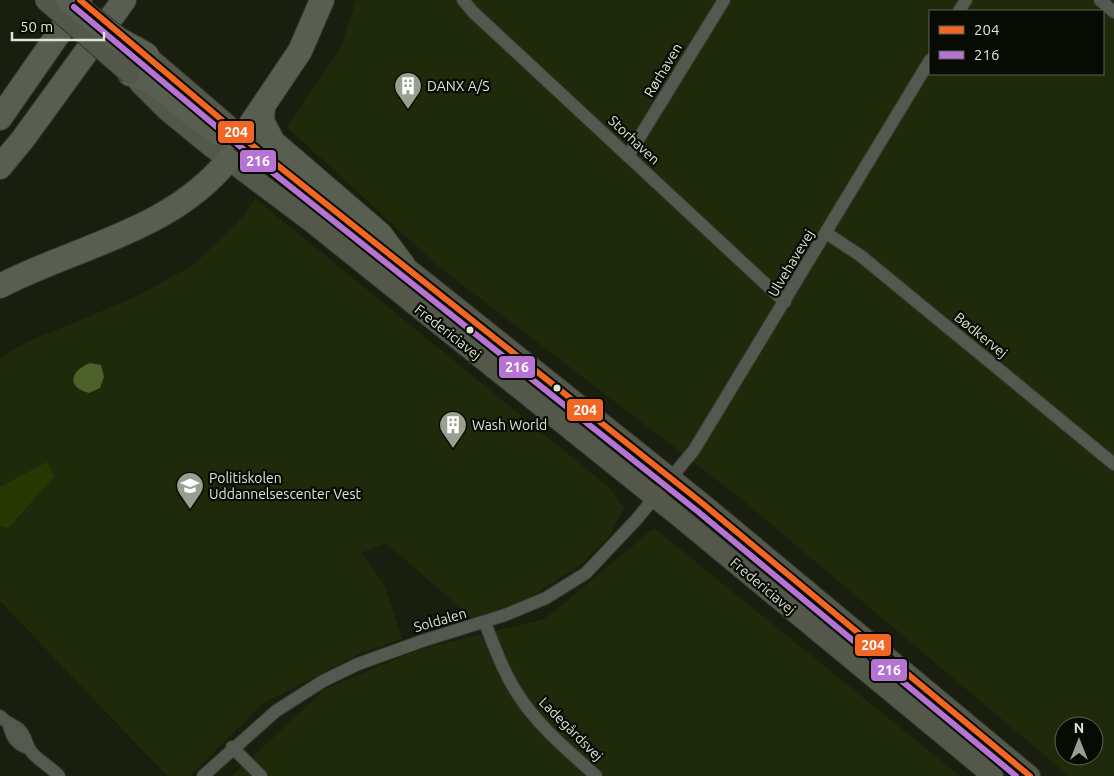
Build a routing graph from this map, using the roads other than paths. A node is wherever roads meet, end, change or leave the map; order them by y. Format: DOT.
graph roads {
  1 [pos="45,0"];
  2 [pos="68,0"];
  3 [pos="81,0"];
  4 [pos="124,0"];
  5 [pos="322,0"];
  6 [pos="463,0"];
  7 [pos="724,0"];
  8 [pos="1100,0"];
  9 [pos="1114,12"];
  10 [pos="147,55"];
  11 [pos="929,62"];
  12 [pos="130,74"];
  13 [pos="263,107"];
  14 [pos="0,118"];
  15 [pos="242,137"];
  16 [pos="628,156"];
  17 [pos="228,160"];
  18 [pos="0,167"];
  19 [pos="826,233"];
  20 [pos="403,265"];
  21 [pos="381,279"];
  22 [pos="0,286"];
  23 [pos="785,302"];
  24 [pos="1114,464"];
  25 [pos="672,478"];
  26 [pos="655,498"];
  27 [pos="833,611"];
  28 [pos="485,623"];
  29 [pos="4,720"];
  30 [pos="232,748"];
  31 [pos="59,776"];
  32 [pos="203,776"];
  33 [pos="261,776"];
  34 [pos="596,776"];
  35 [pos="993,776"];
  36 [pos="1030,776"];
  1 -- 12 [label="main road, Fredericiavej, bridge"];
  2 -- 10 [label="highway, bridge"];
  3 -- 10 [label="main road, Fredericiavej, bridge"];
  3 -- 14 [label="highway"];
  4 -- 18 [label="highway"];
  5 -- 13 [label="highway"];
  6 -- 16 [label="street, Storhaven"];
  7 -- 16 [label="street, Rørhaven"];
  8 -- 9 [label="street"];
  10 -- 15 [label="main road, Fredericiavej"];
  11 -- 19 [label="street, Ulvehavevej"];
  12 -- 15 [label="highway"];
  12 -- 17 [label="main road, Fredericiavej"];
  13 -- 15 [label="highway"];
  13 -- 20 [label="highway"];
  15 -- 17 [label="main road"];
  15 -- 20 [label="main road, Fredericiavej"];
  16 -- 23 [label="street, Storhaven"];
  17 -- 21 [label="main road, Fredericiavej"];
  17 -- 22 [label="highway"];
  19 -- 23 [label="street, Ulvehavevej"];
  19 -- 24 [label="street, Bødkervej"];
  20 -- 25 [label="main road, Fredericiavej"];
  21 -- 25 [label="main road"];
  21 -- 26 [label="main road, Fredericiavej"];
  23 -- 25 [label="street, Ulvehavevej"];
  25 -- 26 [label="street, Soldalen"];
  25 -- 27 [label="main road, Fredericiavej"];
  26 -- 27 [label="main road"];
  26 -- 28 [label="street, Soldalen"];
  26 -- 35 [label="main road, Fredericiavej"];
  27 -- 36 [label="main road, Fredericiavej"];
  28 -- 30 [label="street, Soldalen"];
  28 -- 34 [label="street, Ladegårdsvej"];
  29 -- 31 [label="street"];
  30 -- 32 [label="street, Soldalen"];
  30 -- 33 [label="street"];
}
